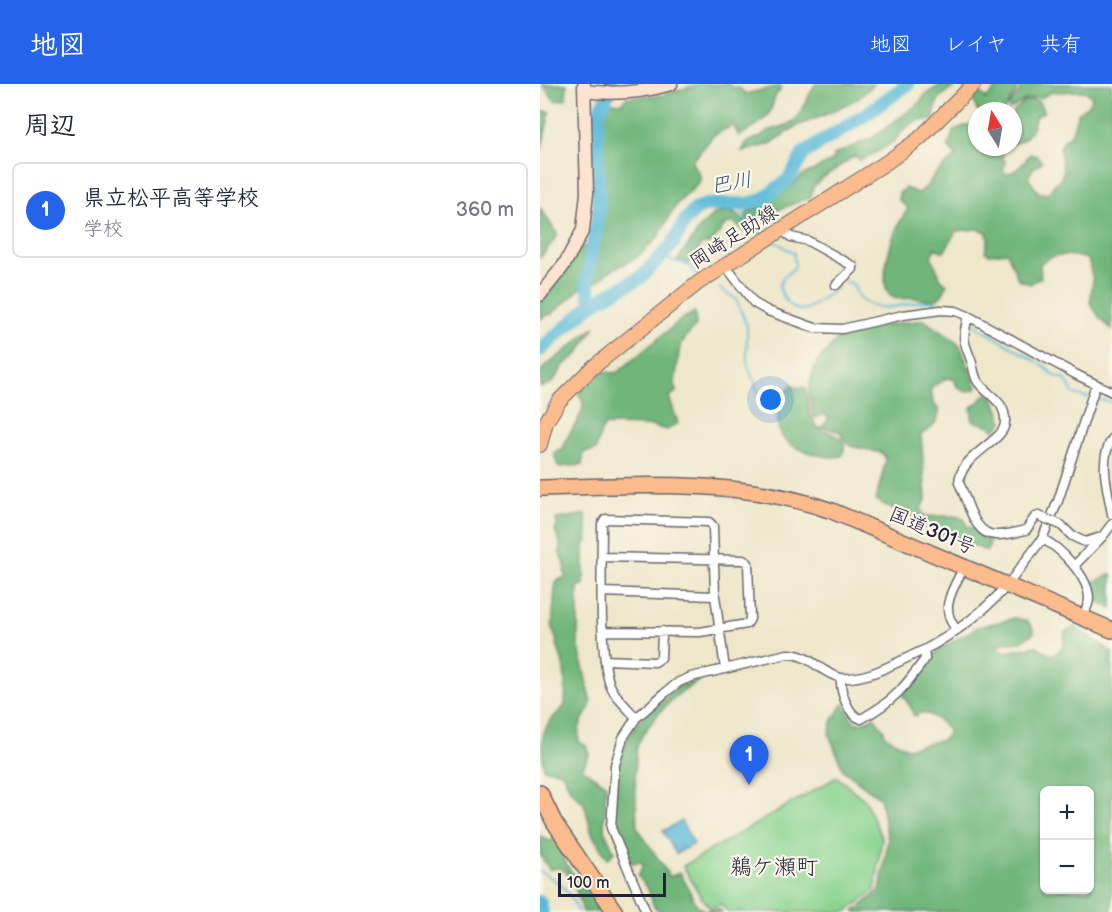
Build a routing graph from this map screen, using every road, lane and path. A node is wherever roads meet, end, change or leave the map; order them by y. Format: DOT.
graph roads {
  1 [pos="671,84"];
  2 [pos="974,84"];
  3 [pos="589,89"];
  4 [pos="781,230"];
  5 [pos="725,265"];
  6 [pos="836,285"];
  7 [pos="540,295"];
  8 [pos="968,316"];
  9 [pos="1096,384"];
  10 [pos="1112,392"];
  11 [pos="1112,439"];
  12 [pos="540,445"];
  13 [pos="540,488"];
  14 [pos="731,490"];
  15 [pos="540,497"];
  16 [pos="1112,514"];
  17 [pos="1112,524"];
  18 [pos="1102,537"];
  19 [pos="1042,539"];
  20 [pos="602,557"];
  21 [pos="714,558"];
  22 [pos="1074,566"];
  23 [pos="964,567"];
  24 [pos="1012,579"];
  25 [pos="1004,589"];
  26 [pos="602,592"];
  27 [pos="715,596"];
  28 [pos="1083,617"];
  29 [pos="719,630"];
  30 [pos="957,630"];
  31 [pos="1112,630"];
  32 [pos="603,631"];
  33 [pos="662,632"];
  34 [pos="924,650"];
  35 [pos="605,660"];
  36 [pos="725,669"];
  37 [pos="841,678"];
  38 [pos="636,718"];
  39 [pos="540,792"];
  40 [pos="615,912"];
  41 [pos="646,912"];
  1 -- 3 [label="main road"];
  2 -- 4 [label="main road, 岡崎足助線"];
  3 -- 7 [label="main road"];
  4 -- 5 [label="main road, 岡崎足助線"];
  4 -- 6 [label="street"];
  5 -- 8 [label="street"];
  5 -- 12 [label="main road, 岡崎足助線"];
  8 -- 9 [label="street"];
  8 -- 18 [label="street, bridge"];
  9 -- 10 [label="street"];
  9 -- 19 [label="street"];
  11 -- 16 [label="street"];
  13 -- 14 [label="highway, 国道301号"];
  14 -- 15 [label="highway, 国道301号"];
  14 -- 23 [label="highway, 国道301号"];
  17 -- 18 [label="street"];
  18 -- 22 [label="street"];
  19 -- 22 [label="street"];
  19 -- 24 [label="street"];
  20 -- 21 [label="street"];
  20 -- 21 [label="street"];
  20 -- 26 [label="street"];
  21 -- 27 [label="street"];
  21 -- 29 [label="street"];
  22 -- 28 [label="street"];
  23 -- 28 [label="highway, 国道301号"];
  23 -- 30 [label="street"];
  25 -- 30 [label="street"];
  26 -- 27 [label="street"];
  26 -- 32 [label="street"];
  27 -- 29 [label="street"];
  28 -- 31 [label="highway, 国道301号"];
  29 -- 33 [label="street"];
  29 -- 36 [label="street"];
  30 -- 34 [label="street"];
  32 -- 33 [label="street"];
  32 -- 35 [label="street"];
  33 -- 35 [label="street"];
  34 -- 37 [label="street"];
  34 -- 37 [label="street"];
  35 -- 38 [label="street"];
  36 -- 37 [label="street"];
  36 -- 38 [label="street"];
  38 -- 41 [label="street"];
  39 -- 40 [label="highway"];
}
